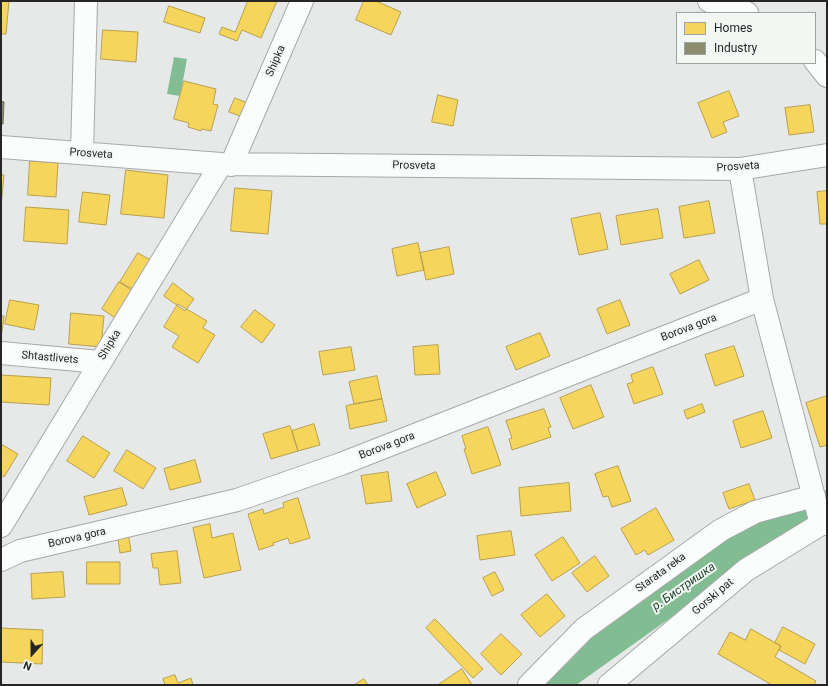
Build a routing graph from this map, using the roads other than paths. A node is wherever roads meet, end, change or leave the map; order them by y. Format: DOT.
graph roads {
  1 [pos="86,1"];
  2 [pos="302,1"];
  3 [pos="709,1"];
  4 [pos="745,12"];
  5 [pos="816,62"];
  6 [pos="827,76"];
  7 [pos="1,147"];
  8 [pos="82,153"];
  9 [pos="827,155"];
  10 [pos="226,164"];
  11 [pos="740,169"];
  12 [pos="762,299"];
  13 [pos="1,353"];
  14 [pos="100,362"];
  15 [pos="814,497"];
  16 [pos="823,523"];
  17 [pos="1,526"];
  18 [pos="1,560"];
  19 [pos="529,685"];
  20 [pos="609,685"];
  1 -- 8 [label="street"];
  2 -- 10 [label="street, Shipka"];
  3 -- 4 [label="street"];
  5 -- 6 [label="street"];
  7 -- 8 [label="street, Prosveta"];
  8 -- 10 [label="street, Prosveta"];
  9 -- 11 [label="street, Prosveta"];
  10 -- 11 [label="street, Prosveta"];
  10 -- 14 [label="street, Shipka"];
  11 -- 12 [label="street"];
  12 -- 15 [label="street"];
  12 -- 18 [label="street, Borova gora"];
  13 -- 14 [label="street, Shtastlivets"];
  14 -- 17 [label="street, Shipka"];
  15 -- 16 [label="street"];
  15 -- 19 [label="street, Starata reka"];
  16 -- 20 [label="street, Gorski pat"];
}
